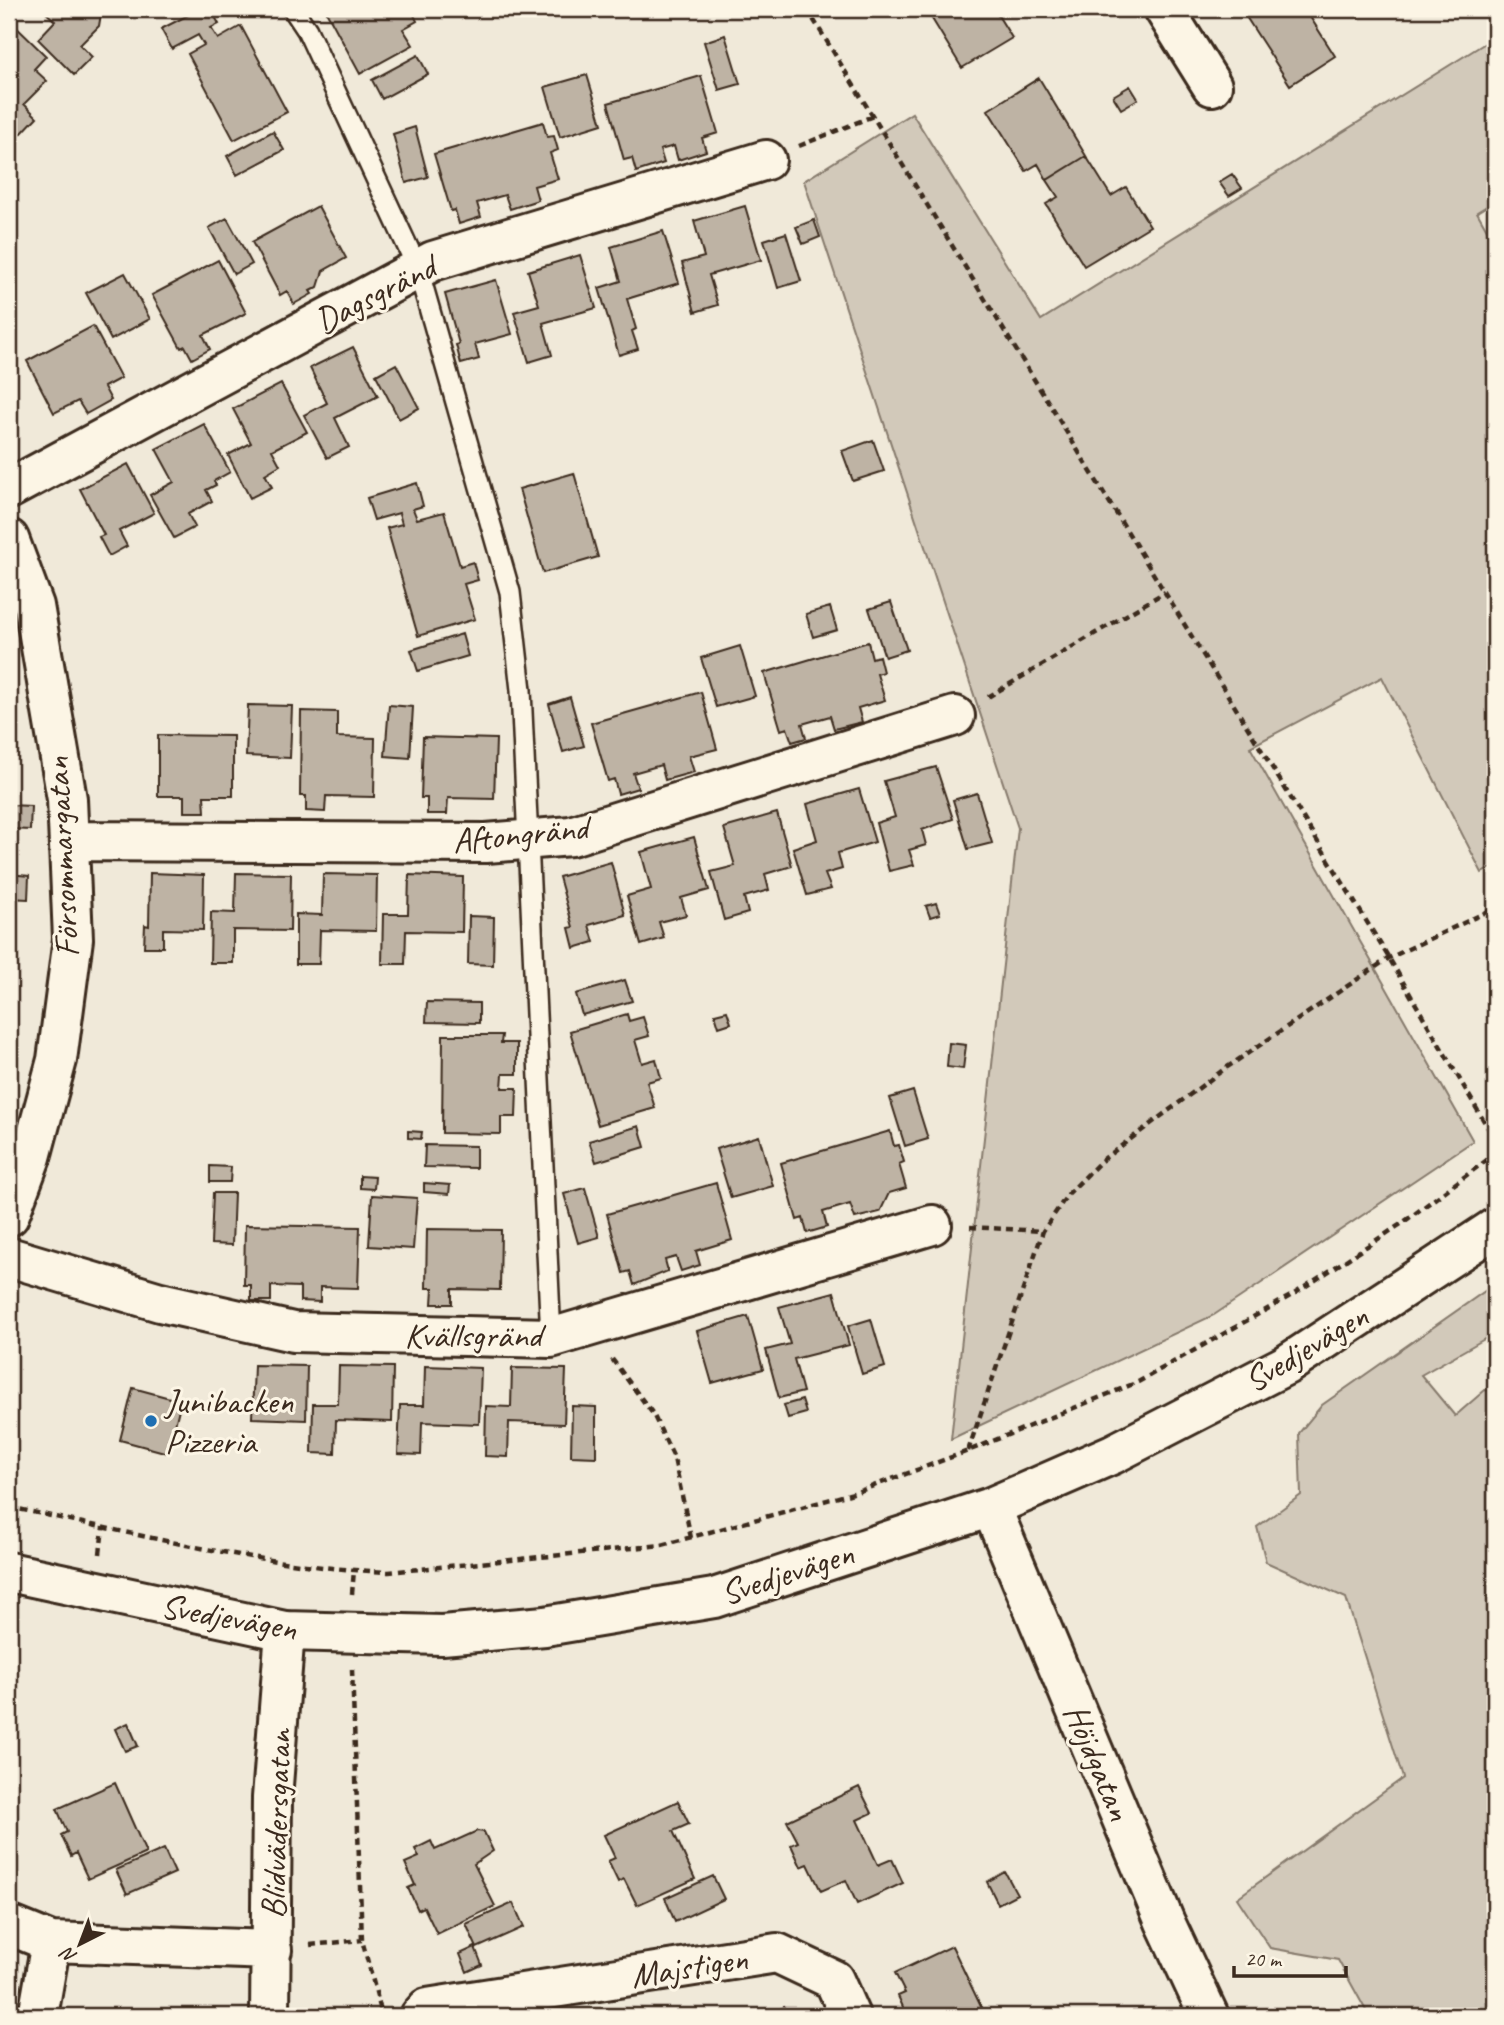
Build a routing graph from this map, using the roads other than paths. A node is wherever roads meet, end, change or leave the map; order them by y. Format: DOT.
graph roads {
  1 [pos="293,9"];
  2 [pos="1164,9"];
  3 [pos="1212,86"];
  4 [pos="766,160"];
  5 [pos="418,269"];
  6 [pos="9,489"];
  7 [pos="9,539"];
  8 [pos="955,716"];
  9 [pos="528,839"];
  10 [pos="69,841"];
  11 [pos="9,1216"];
  12 [pos="932,1225"];
  13 [pos="1495,1228"];
  14 [pos="9,1257"];
  15 [pos="551,1338"];
  16 [pos="991,1507"];
  17 [pos="9,1572"];
  18 [pos="285,1631"];
  19 [pos="9,1925"];
  20 [pos="51,1942"];
  21 [pos="272,1950"];
  22 [pos="38,2016"];
  23 [pos="270,2016"];
  24 [pos="420,2016"];
  25 [pos="850,2016"];
  26 [pos="1209,2016"];
  1 -- 5 [label="lane"];
  2 -- 3 [label="street"];
  4 -- 5 [label="street, Dagsgränd"];
  5 -- 6 [label="street, Dagsgränd"];
  5 -- 9 [label="lane"];
  7 -- 10 [label="street, Försommargatan"];
  8 -- 9 [label="street, Aftongränd"];
  9 -- 10 [label="street, Aftongränd"];
  9 -- 15 [label="lane"];
  10 -- 11 [label="street, Försommargatan"];
  12 -- 15 [label="street, Kvällsgränd"];
  13 -- 16 [label="street, Svedjevägen"];
  14 -- 15 [label="street, Kvällsgränd"];
  16 -- 18 [label="street, Svedjevägen"];
  16 -- 26 [label="street, Höjdgatan"];
  17 -- 18 [label="street, Svedjevägen"];
  18 -- 21 [label="street, Blidvädersgatan"];
  19 -- 20 [label="street"];
  20 -- 21 [label="street"];
  20 -- 22 [label="street"];
  21 -- 23 [label="street, Blidvädersgatan"];
  24 -- 25 [label="street, Majstigen"];
}
